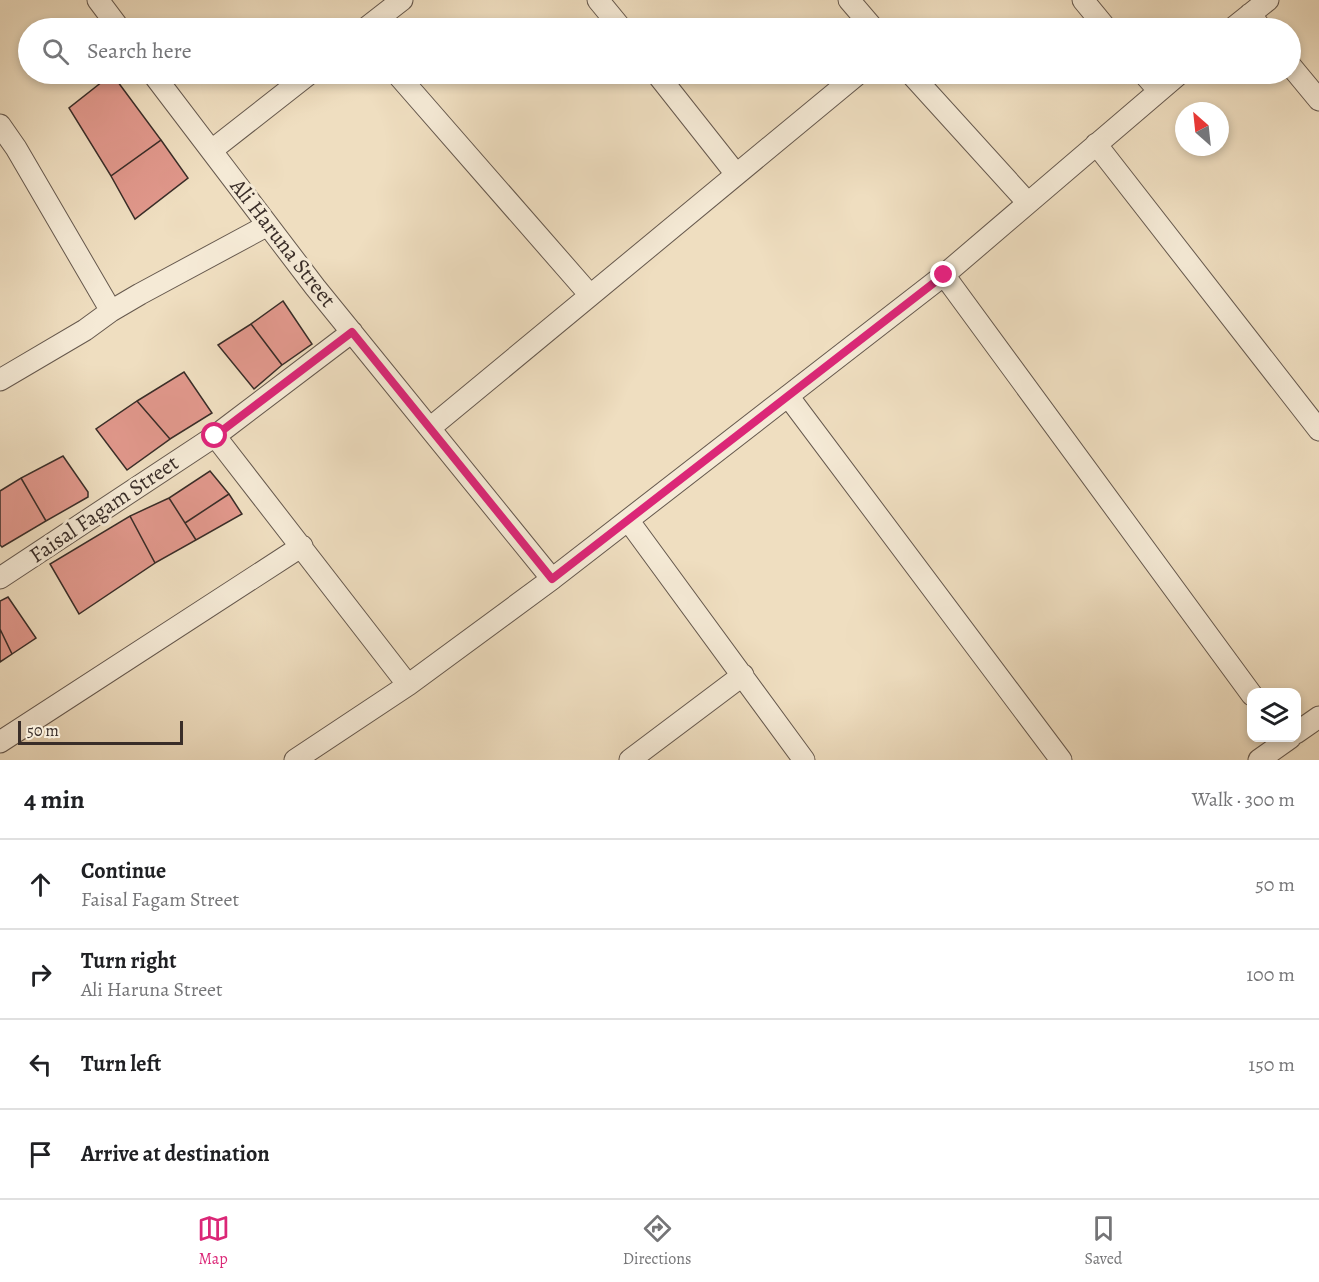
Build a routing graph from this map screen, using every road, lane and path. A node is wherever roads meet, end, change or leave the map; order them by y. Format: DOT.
graph roads {
  1 [pos="98,0"];
  2 [pos="402,0"];
  3 [pos="598,0"];
  4 [pos="849,0"];
  5 [pos="1083,0"];
  6 [pos="1268,0"];
  7 [pos="112,18"];
  8 [pos="379,18"];
  9 [pos="613,18"];
  10 [pos="864,18"];
  11 [pos="1098,18"];
  12 [pos="1257,18"];
  13 [pos="1301,78"];
  14 [pos="161,84"];
  15 [pos="296,84"];
  16 [pos="407,84"];
  17 [pos="665,84"];
  18 [pos="846,84"];
  19 [pos="920,84"];
  20 [pos="1153,84"];
  21 [pos="1167,84"];
  22 [pos="1159,91"];
  23 [pos="1319,100"];
  24 [pos="0,125"];
  25 [pos="1096,144"];
  26 [pos="212,150"];
  27 [pos="736,174"];
  28 [pos="1028,203"];
  29 [pos="268,225"];
  30 [pos="944,275"];
  31 [pos="590,295"];
  32 [pos="111,311"];
  33 [pos="352,332"];
  34 [pos="0,380"];
  35 [pos="788,396"];
  36 [pos="430,428"];
  37 [pos="1319,430"];
  38 [pos="215,436"];
  39 [pos="628,520"];
  40 [pos="302,546"];
  41 [pos="0,578"];
  42 [pos="552,579"];
  43 [pos="743,675"];
  44 [pos="408,685"];
  45 [pos="1247,690"];
  46 [pos="1319,717"];
  47 [pos="1301,729"];
  48 [pos="0,742"];
  49 [pos="1282,742"];
  50 [pos="295,760"];
  51 [pos="630,760"];
  52 [pos="804,760"];
  53 [pos="1061,760"];
  54 [pos="1259,760"];
  1 -- 7 [label="street"];
  2 -- 8 [label="street"];
  3 -- 9 [label="street"];
  4 -- 10 [label="street"];
  5 -- 11 [label="street"];
  6 -- 12 [label="street"];
  13 -- 23 [label="street"];
  14 -- 26 [label="street, Ali Haruna Street"];
  15 -- 26 [label="street"];
  16 -- 31 [label="street"];
  17 -- 27 [label="street"];
  18 -- 27 [label="street"];
  19 -- 28 [label="street"];
  20 -- 22 [label="street"];
  21 -- 22 [label="street"];
  22 -- 25 [label="street"];
  24 -- 32 [label="street"];
  25 -- 28 [label="street"];
  25 -- 37 [label="street"];
  26 -- 29 [label="street, Ali Haruna Street"];
  27 -- 31 [label="street"];
  28 -- 30 [label="street"];
  29 -- 32 [label="street"];
  29 -- 33 [label="street, Ali Haruna Street"];
  30 -- 35 [label="street"];
  30 -- 45 [label="street"];
  31 -- 36 [label="street"];
  32 -- 34 [label="street"];
  33 -- 36 [label="street, Ali Haruna Street"];
  33 -- 38 [label="street, Faisal Fagam Street"];
  35 -- 39 [label="street"];
  35 -- 53 [label="street"];
  36 -- 42 [label="street, Ali Haruna Street"];
  38 -- 40 [label="street"];
  38 -- 41 [label="street, Faisal Fagam Street"];
  39 -- 42 [label="street"];
  39 -- 43 [label="street"];
  40 -- 44 [label="street"];
  40 -- 48 [label="street"];
  42 -- 44 [label="street"];
  43 -- 51 [label="street"];
  43 -- 52 [label="street"];
  44 -- 50 [label="street"];
  46 -- 47 [label="street"];
  49 -- 54 [label="street"];
}
